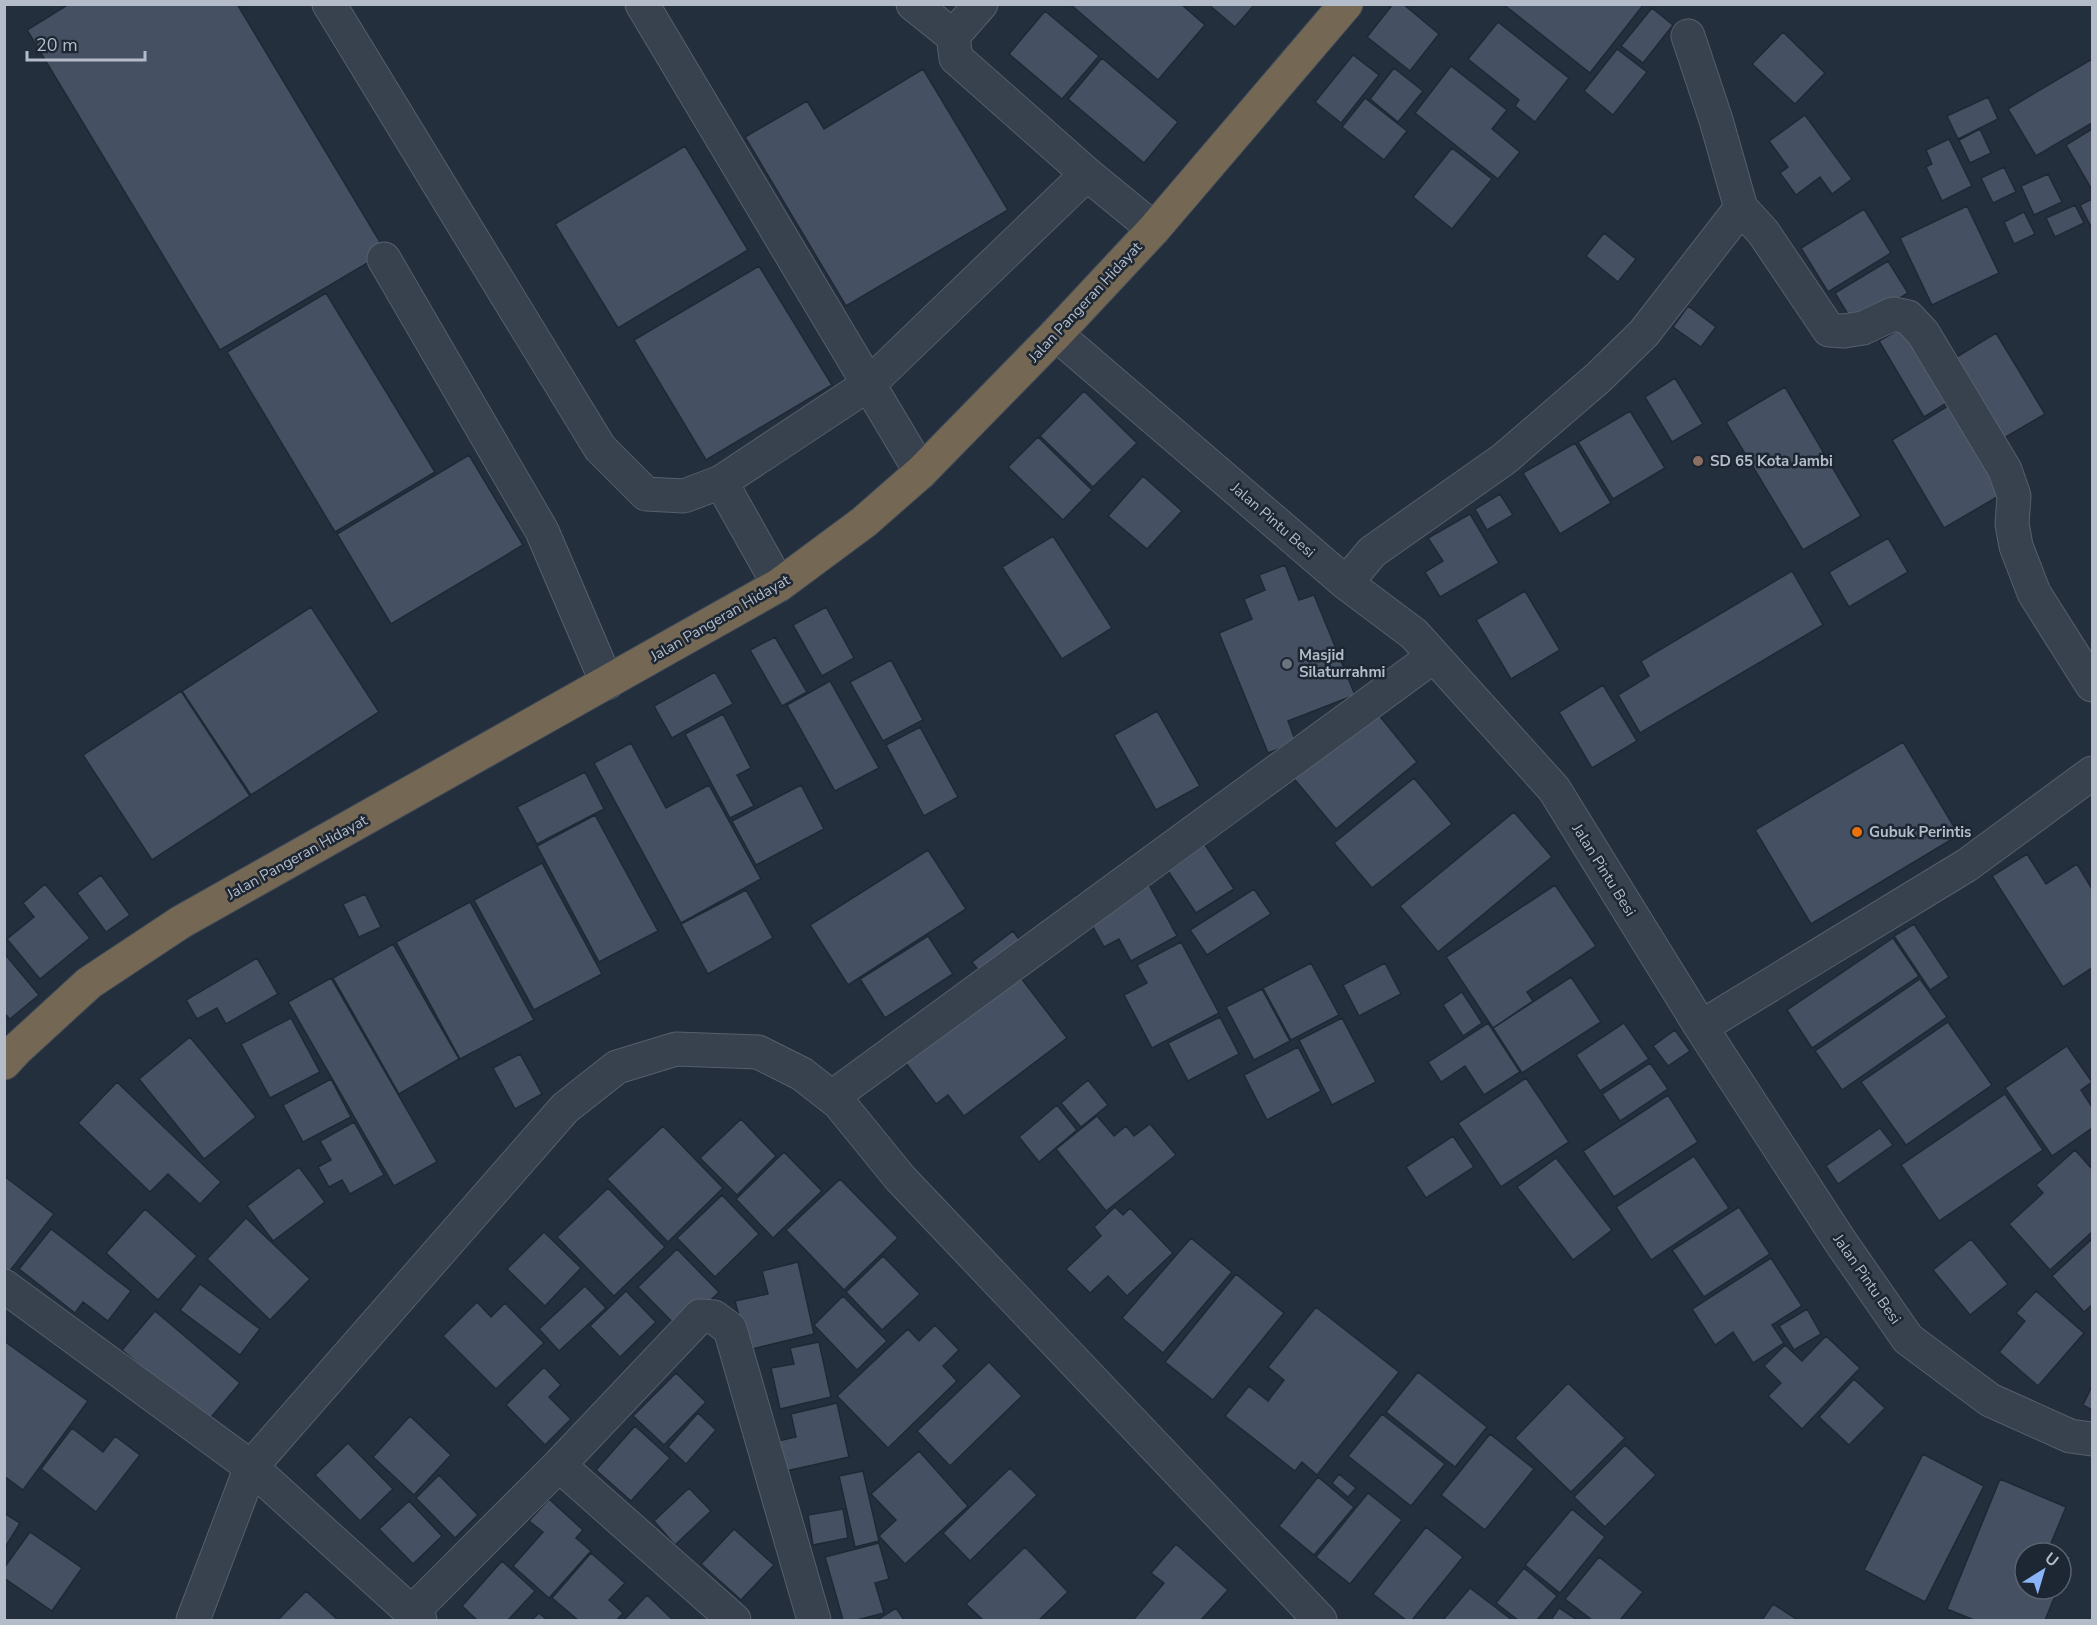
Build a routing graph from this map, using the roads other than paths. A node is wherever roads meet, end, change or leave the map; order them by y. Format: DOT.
graph roads {
  1 [pos="329,4"];
  2 [pos="642,4"];
  3 [pos="913,4"];
  4 [pos="981,4"];
  5 [pos="1346,4"];
  6 [pos="953,36"];
  7 [pos="1688,36"];
  8 [pos="1087,174"];
  9 [pos="1741,208"];
  10 [pos="1154,229"];
  11 [pos="384,259"];
  12 [pos="1056,334"];
  13 [pos="869,384"];
  14 [pos="921,472"];
  15 [pos="721,482"];
  16 [pos="1346,583"];
  17 [pos="779,585"];
  18 [pos="1434,656"];
  19 [pos="607,683"];
  20 [pos="2092,685"];
  21 [pos="2092,773"];
  22 [pos="1701,1027"];
  23 [pos="4,1063"];
  24 [pos="832,1097"];
  25 [pos="4,1286"];
  26 [pos="2092,1439"];
  27 [pos="559,1465"];
  28 [pos="251,1467"];
  29 [pos="415,1617"];
  30 [pos="193,1620"];
  31 [pos="734,1620"];
  32 [pos="814,1620"];
  33 [pos="1320,1620"];
  1 -- 15 [label="street"];
  2 -- 13 [label="street"];
  3 -- 6 [label="street"];
  4 -- 6 [label="street"];
  5 -- 10 [label="highway, Jalan Pangeran Hidayat"];
  6 -- 8 [label="street"];
  7 -- 9 [label="street"];
  8 -- 10 [label="street"];
  8 -- 13 [label="street"];
  9 -- 16 [label="street"];
  9 -- 20 [label="street"];
  10 -- 12 [label="highway, Jalan Pangeran Hidayat"];
  11 -- 19 [label="street"];
  12 -- 14 [label="highway, Jalan Pangeran Hidayat"];
  12 -- 16 [label="street, Jalan Pintu Besi"];
  13 -- 14 [label="street"];
  13 -- 15 [label="street"];
  14 -- 17 [label="highway, Jalan Pangeran Hidayat"];
  15 -- 17 [label="street"];
  16 -- 18 [label="street, Jalan Pintu Besi"];
  17 -- 19 [label="highway, Jalan Pangeran Hidayat"];
  18 -- 22 [label="street, Jalan Pintu Besi"];
  18 -- 24 [label="street"];
  19 -- 23 [label="highway, Jalan Pangeran Hidayat"];
  21 -- 22 [label="street"];
  22 -- 26 [label="street, Jalan Pintu Besi"];
  24 -- 28 [label="street"];
  24 -- 33 [label="street"];
  25 -- 28 [label="street"];
  27 -- 29 [label="street"];
  27 -- 31 [label="street"];
  27 -- 32 [label="street"];
  28 -- 29 [label="street"];
  28 -- 30 [label="street"];
}
